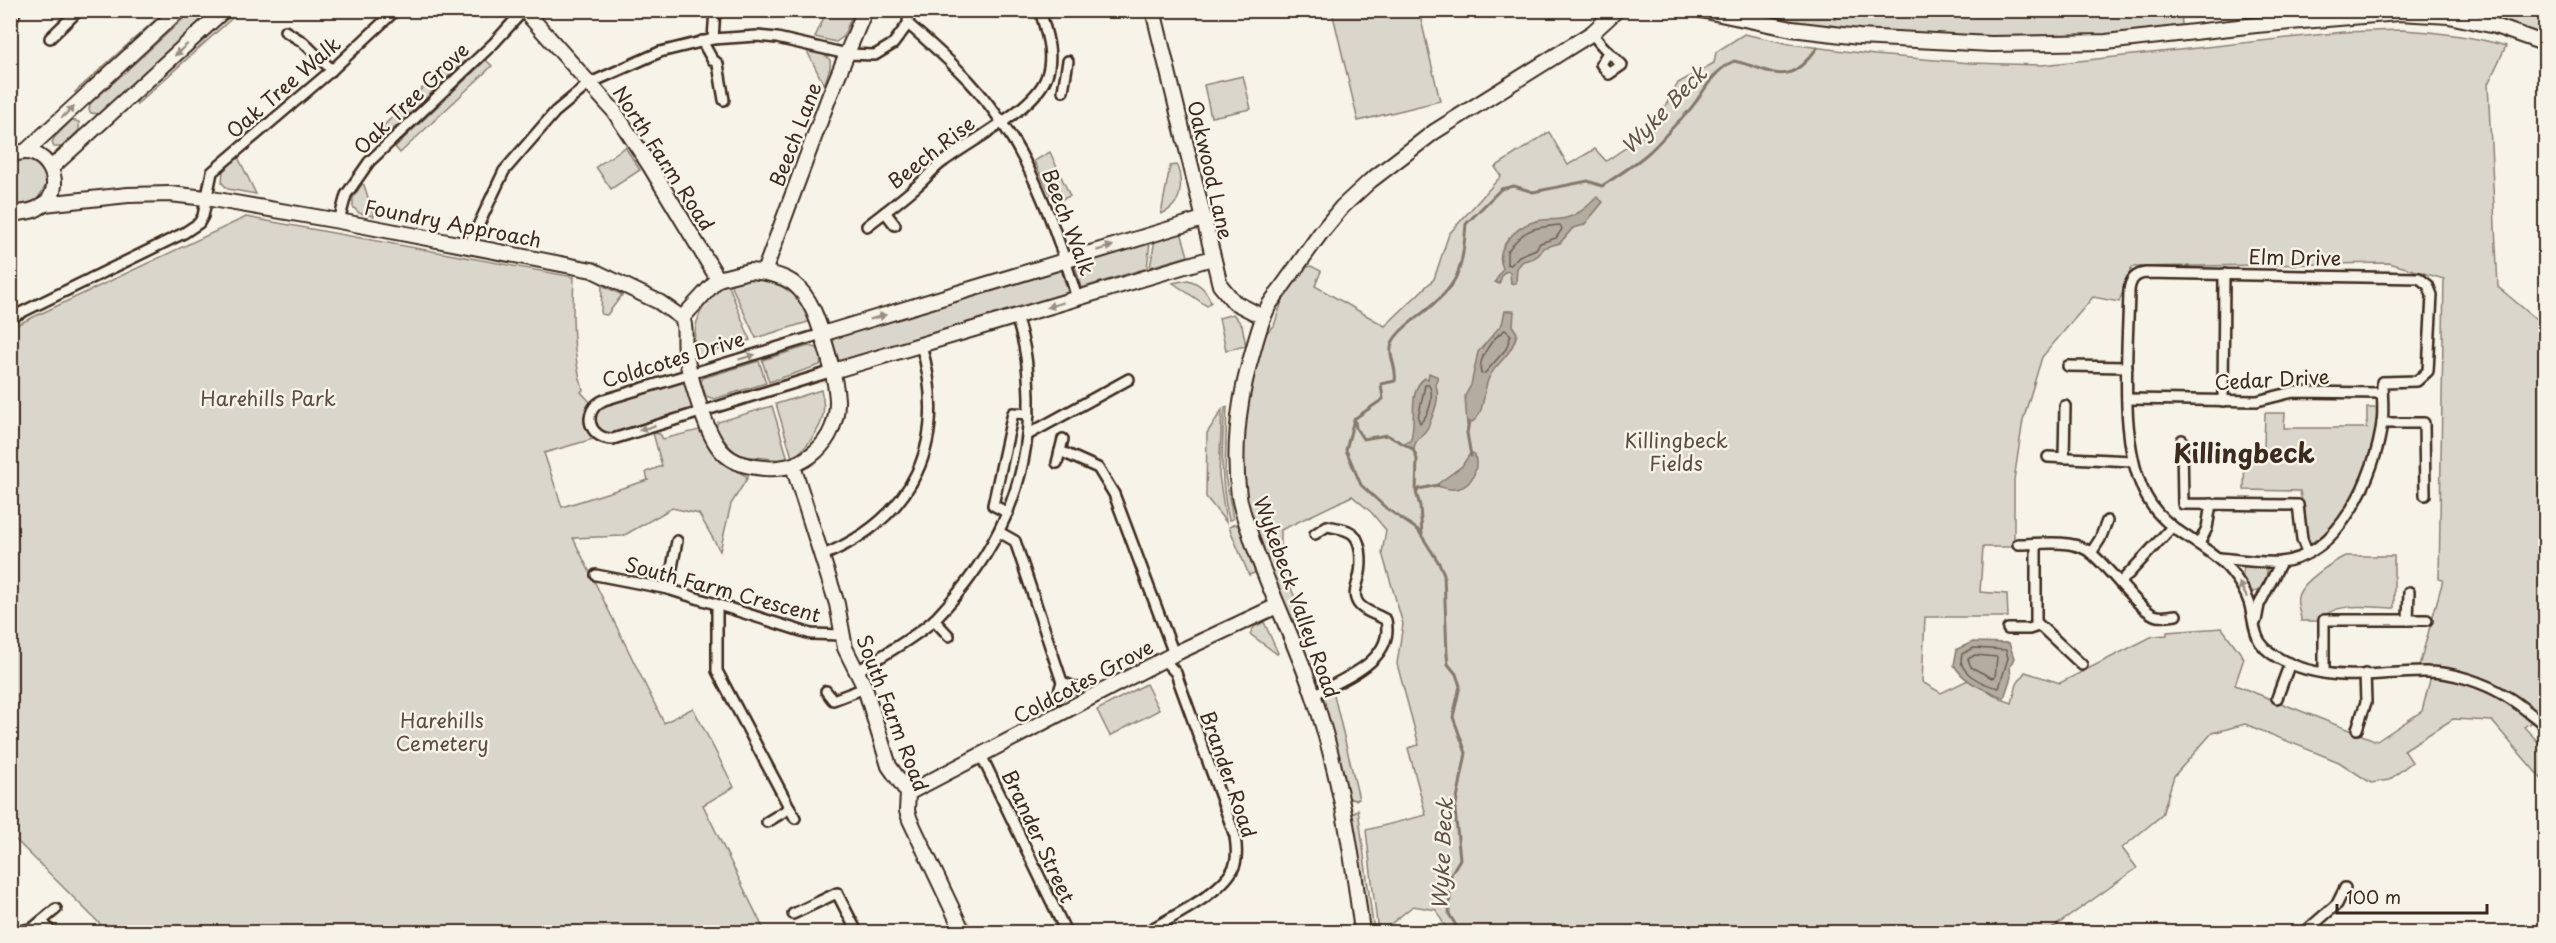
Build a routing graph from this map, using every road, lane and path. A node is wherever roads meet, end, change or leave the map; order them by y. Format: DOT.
graph roads {
  1 [pos="16,10"];
  2 [pos="79,10"];
  3 [pos="179,10"];
  4 [pos="225,10"];
  5 [pos="396,10"];
  6 [pos="524,10"];
  7 [pos="715,10"];
  8 [pos="865,10"];
  9 [pos="909,10"];
  10 [pos="1040,10"];
  11 [pos="1154,10"];
  12 [pos="1617,10"];
  13 [pos="1701,10"];
  14 [pos="1729,13"];
  15 [pos="2352,13"];
  16 [pos="10,23"];
  17 [pos="908,24"];
  18 [pos="285,31"];
  19 [pos="1592,33"];
  20 [pos="50,38"];
  21 [pos="713,39"];
  22 [pos="702,41"];
  23 [pos="2546,44"];
  24 [pos="847,54"];
  25 [pos="1607,54"];
  26 [pos="1068,61"];
  27 [pos="332,70"];
  28 [pos="1048,71"];
  29 [pos="1066,75"];
  30 [pos="590,83"];
  31 [pos="1063,91"];
  32 [pos="724,100"];
  33 [pos="1001,122"];
  34 [pos="25,152"];
  35 [pos="10,156"];
  36 [pos="52,174"];
  37 [pos="206,198"];
  38 [pos="76,201"];
  39 [pos="44,204"];
  40 [pos="14,211"];
  41 [pos="885,212"];
  42 [pos="1203,219"];
  43 [pos="339,221"];
  44 [pos="895,225"];
  45 [pos="867,226"];
  46 [pos="469,245"];
  47 [pos="1212,258"];
  48 [pos="1066,260"];
  49 [pos="765,272"];
  50 [pos="2224,274"];
  51 [pos="718,279"];
  52 [pos="1077,298"];
  53 [pos="1016,316"];
  54 [pos="1263,317"];
  55 [pos="10,318"];
  56 [pos="682,318"];
  57 [pos="822,334"];
  58 [pos="921,345"];
  59 [pos="2068,366"];
  60 [pos="2127,366"];
  61 [pos="833,371"];
  62 [pos="691,374"];
  63 [pos="1129,379"];
  64 [pos="2382,393"];
  65 [pos="2127,399"];
  66 [pos="2223,401"];
  67 [pos="2065,406"];
  68 [pos="703,411"];
  69 [pos="1029,414"];
  70 [pos="2382,423"];
  71 [pos="1029,434"];
  72 [pos="1064,439"];
  73 [pos="2182,440"];
  74 [pos="1060,451"];
  75 [pos="2048,457"];
  76 [pos="2064,458"];
  77 [pos="2132,461"];
  78 [pos="1057,464"];
  79 [pos="792,466"];
  80 [pos="2425,495"];
  81 [pos="2211,504"];
  82 [pos="1008,513"];
  83 [pos="2107,521"];
  84 [pos="2172,528"];
  85 [pos="999,532"];
  86 [pos="1315,534"];
  87 [pos="677,542"];
  88 [pos="2018,544"];
  89 [pos="2036,544"];
  90 [pos="2199,544"];
  91 [pos="2307,552"];
  92 [pos="2091,553"];
  93 [pos="821,556"];
  94 [pos="2220,558"];
  95 [pos="2281,562"];
  96 [pos="596,575"];
  97 [pos="2121,582"];
  98 [pos="668,589"];
  99 [pos="2409,592"];
  100 [pos="717,605"];
  101 [pos="1277,606"];
  102 [pos="2176,615"];
  103 [pos="934,620"];
  104 [pos="2409,620"];
  105 [pos="2427,620"];
  106 [pos="2038,626"];
  107 [pos="2255,626"];
  108 [pos="2008,629"];
  109 [pos="842,635"];
  110 [pos="949,636"];
  111 [pos="1169,657"];
  112 [pos="2290,663"];
  113 [pos="2082,665"];
  114 [pos="856,672"];
  115 [pos="2324,674"];
  116 [pos="2365,674"];
  117 [pos="1062,682"];
  118 [pos="864,688"];
  119 [pos="1077,688"];
  120 [pos="826,691"];
  121 [pos="1313,695"];
  122 [pos="2277,698"];
  123 [pos="1057,699"];
  124 [pos="2546,726"];
  125 [pos="2356,729"];
  126 [pos="981,755"];
  127 [pos="908,793"];
  128 [pos="790,808"];
  129 [pos="795,818"];
  130 [pos="767,822"];
  131 [pos="2345,888"];
  132 [pos="56,909"];
  133 [pos="793,914"];
  134 [pos="42,921"];
  135 [pos="1160,924"];
  136 [pos="16,933"];
  137 [pos="51,933"];
  138 [pos="857,933"];
  139 [pos="963,933"];
  140 [pos="1066,933"];
  141 [pos="1146,933"];
  142 [pos="1166,933"];
  143 [pos="1362,933"];
  144 [pos="2305,933"];
  1 -- 16 [label="street"];
  2 -- 20 [label="street"];
  34 -- 3 [label="street, one-way"];
  4 -- 36 [label="street, one-way"];
  5 -- 27 [label="street, Oak Tree Walk"];
  6 -- 30 [label="street, North Farm Road"];
  6 -- 43 [label="street, Oak Tree Grove"];
  7 -- 21 [label="street"];
  8 -- 24 [label="street, Beech Lane"];
  9 -- 17 [label="street"];
  10 -- 28 [label="street"];
  11 -- 42 [label="street, Oakwood Lane"];
  12 -- 19 [label="street, Wykebeck Valley Road"];
  13 -- 14 [label="street"];
  14 -- 15 [label="street"];
  15 -- 23 [label="street"];
  17 -- 24 [label="street"];
  17 -- 33 [label="street, Beech Walk"];
  18 -- 27 [label="street"];
  19 -- 25 [label="street"];
  19 -- 54 [label="street, Wykebeck Valley Road"];
  21 -- 22 [label="street"];
  21 -- 24 [label="street"];
  22 -- 30 [label="street"];
  22 -- 32 [label="street"];
  24 -- 49 [label="street, Beech Lane"];
  26 -- 29 [label="street"];
  27 -- 37 [label="street, Oak Tree Walk"];
  28 -- 29 [label="street"];
  28 -- 33 [label="street, Beech Rise"];
  29 -- 31 [label="street"];
  30 -- 46 [label="street"];
  30 -- 51 [label="street, North Farm Road"];
  33 -- 41 [label="street, Beech Rise"];
  33 -- 48 [label="street, Beech Walk"];
  34 -- 35 [label="street"];
  34 -- 36 [label="street"];
  36 -- 38 [label="street"];
  36 -- 39 [label="street"];
  37 -- 38 [label="street, Foundry Approach"];
  37 -- 43 [label="street, Foundry Approach"];
  37 -- 55 [label="street, Oak Tree Walk"];
  38 -- 39 [label="street, Foundry Approach"];
  39 -- 40 [label="street"];
  41 -- 44 [label="street, Beech Rise"];
  41 -- 45 [label="street, Beech Rise"];
  42 -- 47 [label="street, Oakwood Lane"];
  48 -- 42 [label="street, Coldcotes Drive, one-way"];
  43 -- 46 [label="street, Foundry Approach"];
  46 -- 56 [label="street, Foundry Approach"];
  47 -- 52 [label="street, Coldcotes Drive"];
  47 -- 54 [label="street, Oakwood Lane"];
  48 -- 52 [label="street, Beech Walk"];
  57 -- 48 [label="street, Coldcotes Drive, one-way"];
  49 -- 51 [label="street"];
  49 -- 57 [label="street"];
  50 -- 60 [label="street, Elm Drive"];
  50 -- 64 [label="street, Elm Drive"];
  50 -- 66 [label="street"];
  51 -- 56 [label="street"];
  52 -- 53 [label="street, Coldcotes Drive, one-way"];
  53 -- 58 [label="street, Coldcotes Drive"];
  53 -- 69 [label="street"];
  54 -- 101 [label="street, Wykebeck Valley Road"];
  56 -- 62 [label="street"];
  57 -- 61 [label="street"];
  62 -- 57 [label="street, Coldcotes Drive, one-way"];
  58 -- 61 [label="street, Coldcotes Drive"];
  58 -- 93 [label="street"];
  59 -- 60 [label="street"];
  60 -- 65 [label="street, Elm Drive"];
  61 -- 68 [label="street, Coldcotes Drive"];
  61 -- 79 [label="street"];
  62 -- 68 [label="street"];
  68 -- 62 [label="street, Coldcotes Drive, one-way"];
  63 -- 71 [label="street"];
  64 -- 66 [label="street, Cedar Drive"];
  64 -- 70 [label="street"];
  65 -- 66 [label="street, Cedar Drive"];
  65 -- 77 [label="street, Elm Drive"];
  67 -- 76 [label="street"];
  68 -- 79 [label="street"];
  69 -- 71 [label="street"];
  69 -- 82 [label="street"];
  70 -- 80 [label="street"];
  70 -- 91 [label="street"];
  71 -- 82 [label="street"];
  72 -- 74 [label="street"];
  73 -- 81 [label="street"];
  74 -- 78 [label="street"];
  74 -- 111 [label="street, Brander Road"];
  75 -- 76 [label="street"];
  76 -- 77 [label="street"];
  77 -- 84 [label="street"];
  79 -- 93 [label="street, South Farm Road"];
  81 -- 90 [label="street"];
  81 -- 91 [label="street"];
  82 -- 85 [label="street"];
  83 -- 92 [label="street"];
  84 -- 90 [label="street"];
  84 -- 97 [label="street"];
  85 -- 103 [label="street"];
  85 -- 117 [label="street"];
  86 -- 121 [label="street"];
  87 -- 98 [label="street"];
  88 -- 89 [label="street"];
  89 -- 92 [label="street"];
  89 -- 106 [label="street"];
  90 -- 94 [label="street"];
  91 -- 95 [label="street"];
  92 -- 97 [label="street"];
  93 -- 109 [label="street, South Farm Road"];
  94 -- 95 [label="street"];
  107 -- 94 [label="street, one-way"];
  95 -- 107 [label="street"];
  96 -- 98 [label="street, South Farm Crescent"];
  97 -- 102 [label="street"];
  98 -- 100 [label="street, South Farm Crescent"];
  99 -- 104 [label="street"];
  100 -- 109 [label="street, South Farm Crescent"];
  100 -- 128 [label="street"];
  101 -- 111 [label="street, Coldcotes Grove"];
  101 -- 121 [label="street, Wykebeck Valley Road"];
  103 -- 110 [label="street"];
  103 -- 114 [label="street"];
  104 -- 105 [label="street"];
  104 -- 115 [label="street"];
  106 -- 108 [label="street"];
  106 -- 113 [label="street"];
  107 -- 112 [label="street"];
  109 -- 114 [label="street, South Farm Road"];
  111 -- 126 [label="street, Coldcotes Grove"];
  111 -- 135 [label="street, Brander Road"];
  112 -- 115 [label="street"];
  112 -- 122 [label="street"];
  114 -- 118 [label="street, South Farm Road"];
  115 -- 116 [label="street"];
  116 -- 124 [label="street"];
  116 -- 125 [label="street"];
  117 -- 119 [label="street"];
  117 -- 123 [label="street"];
  118 -- 120 [label="street"];
  118 -- 127 [label="street, South Farm Road"];
  121 -- 143 [label="street, Wykebeck Valley Road"];
  126 -- 127 [label="street, Coldcotes Grove"];
  126 -- 140 [label="street, Brander Street"];
  127 -- 139 [label="street, South Farm Road"];
  128 -- 129 [label="street"];
  128 -- 130 [label="street"];
  131 -- 144 [label="street"];
  132 -- 134 [label="street"];
  133 -- 138 [label="street"];
  134 -- 136 [label="street"];
  134 -- 137 [label="street"];
  135 -- 141 [label="street, Brander Road"];
  135 -- 142 [label="street"];
}
